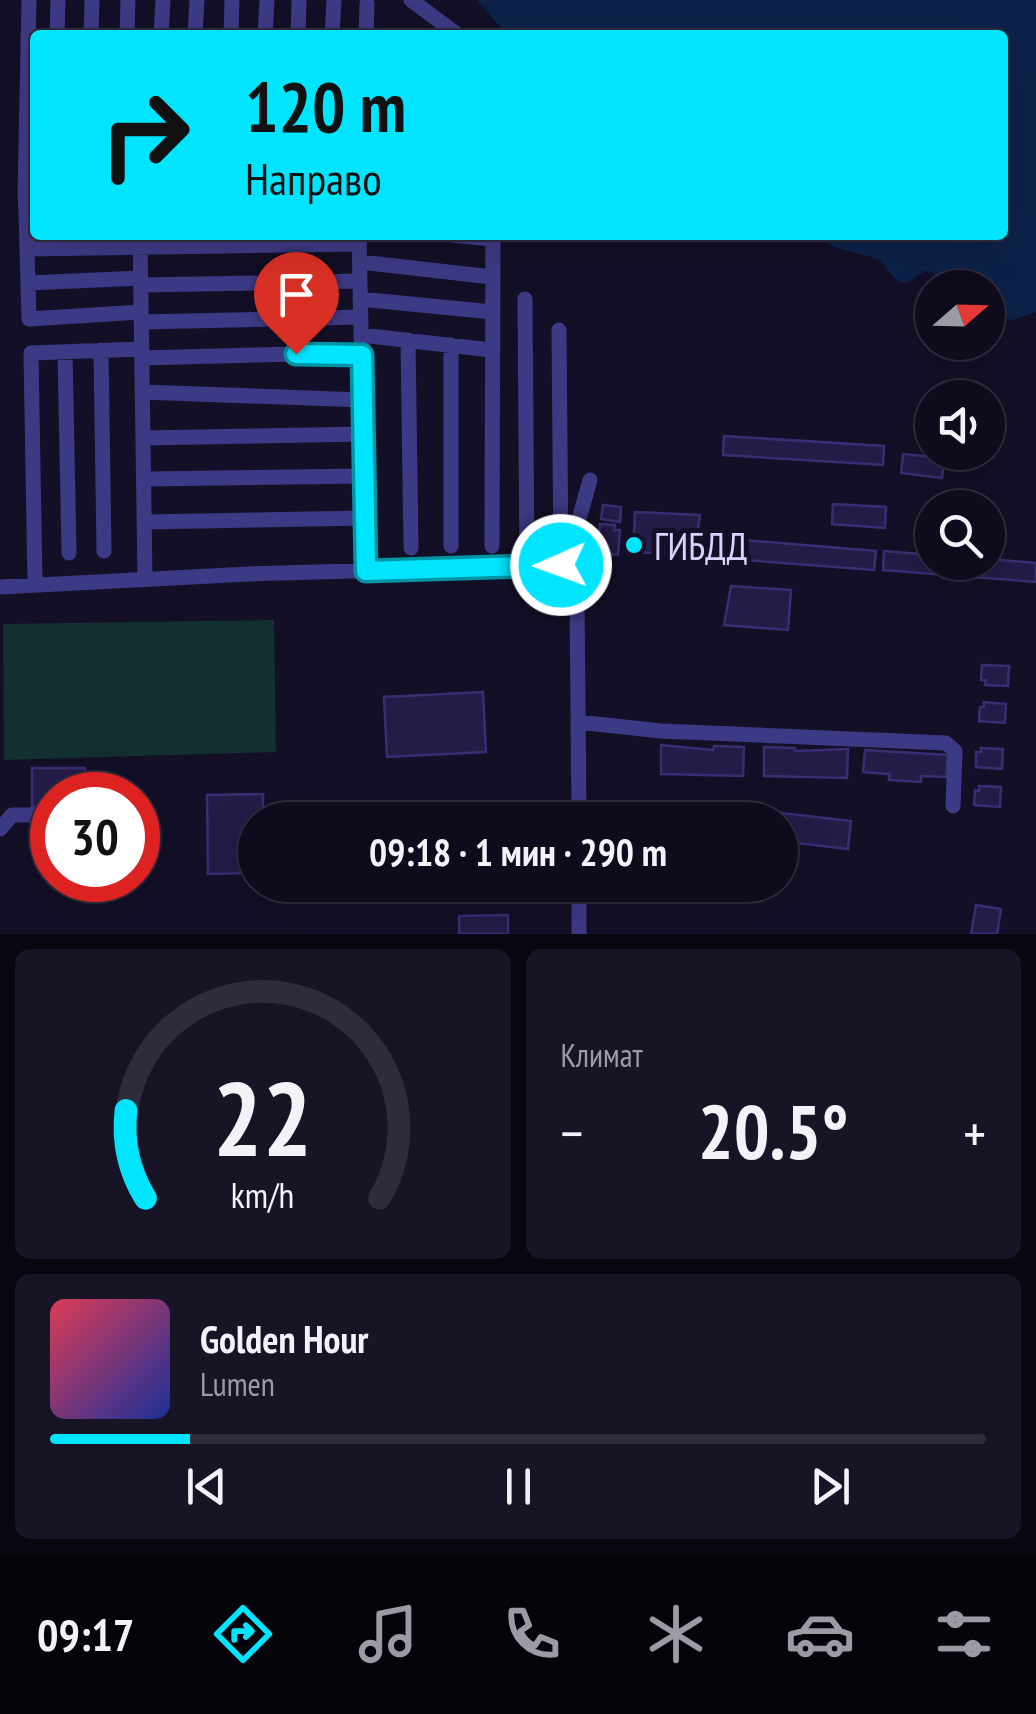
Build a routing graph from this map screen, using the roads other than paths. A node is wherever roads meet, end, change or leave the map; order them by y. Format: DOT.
graph roads {
  1 [pos="29,0"];
  2 [pos="58,0"];
  3 [pos="92,0"];
  4 [pos="128,0"];
  5 [pos="163,0"];
  6 [pos="197,0"];
  7 [pos="232,0"];
  8 [pos="267,0"];
  9 [pos="300,0"];
  10 [pos="334,0"];
  11 [pos="411,0"];
  12 [pos="367,4"];
  13 [pos="57,30"];
  14 [pos="91,30"];
  15 [pos="127,30"];
  16 [pos="161,30"];
  17 [pos="196,30"];
  18 [pos="230,30"];
  19 [pos="265,30"];
  20 [pos="298,30"];
  21 [pos="332,30"];
  22 [pos="366,30"];
  23 [pos="451,30"];
  24 [pos="30,106"];
  25 [pos="30,222"];
  26 [pos="359,240"];
  27 [pos="492,240"];
  28 [pos="140,241"];
  29 [pos="27,248"];
  30 [pos="360,262"];
  31 [pos="492,276"];
  32 [pos="360,280"];
  33 [pos="141,282"];
  34 [pos="28,284"];
  35 [pos="360,298"];
  36 [pos="525,299"];
  37 [pos="492,312"];
  38 [pos="141,317"];
  39 [pos="361,317"];
  40 [pos="560,330"];
  41 [pos="361,335"];
  42 [pos="408,340"];
  43 [pos="451,345"];
  44 [pos="101,350"];
  45 [pos="491,350"];
  46 [pos="65,352"];
  47 [pos="142,354"];
  48 [pos="362,355"];
  49 [pos="142,392"];
  50 [pos="362,400"];
  51 [pos="363,434"];
  52 [pos="143,438"];
  53 [pos="364,476"];
  54 [pos="144,479"];
  55 [pos="590,480"];
  56 [pos="365,518"];
  57 [pos="144,522"];
  58 [pos="451,546"];
  59 [pos="492,546"];
  60 [pos="410,548"];
  61 [pos="104,552"];
  62 [pos="68,553"];
  63 [pos="563,565"];
  64 [pos="527,566"];
  65 [pos="366,571"];
  66 [pos="145,579"];
  67 [pos="35,584"];
  68 [pos="0,587"];
  69 [pos="578,722"];
  70 [pos="579,802"];
  71 [pos="953,806"];
  72 [pos="30,815"];
  73 [pos="0,829"];
  74 [pos="579,902"];
  75 [pos="580,934"];
  1 -- 24 [label="street"];
  2 -- 13 [label="street"];
  3 -- 14 [label="street"];
  4 -- 15 [label="street"];
  5 -- 16 [label="street"];
  6 -- 17 [label="street"];
  7 -- 18 [label="street"];
  8 -- 19 [label="street"];
  9 -- 20 [label="street"];
  10 -- 21 [label="street"];
  11 -- 23 [label="street"];
  12 -- 22 [label="street"];
  25 -- 29 [label="street"];
  26 -- 28 [label="street"];
  26 -- 30 [label="street"];
  27 -- 31 [label="street"];
  28 -- 29 [label="street"];
  28 -- 33 [label="street"];
  29 -- 34 [label="street"];
  30 -- 31 [label="street"];
  30 -- 32 [label="street"];
  31 -- 37 [label="street"];
  32 -- 33 [label="street"];
  32 -- 35 [label="street"];
  33 -- 34 [label="street"];
  33 -- 38 [label="street"];
  34 -- 38 [label="street"];
  35 -- 37 [label="street"];
  35 -- 39 [label="street"];
  36 -- 64 [label="street"];
  37 -- 45 [label="street"];
  38 -- 39 [label="street"];
  38 -- 47 [label="street"];
  39 -- 41 [label="street"];
  40 -- 63 [label="street"];
  41 -- 42 [label="street"];
  41 -- 48 [label="street"];
  42 -- 43 [label="street"];
  42 -- 60 [label="street"];
  43 -- 45 [label="street"];
  43 -- 58 [label="street"];
  44 -- 46 [label="street"];
  44 -- 47 [label="street"];
  44 -- 61 [label="street"];
  45 -- 59 [label="street"];
  46 -- 62 [label="street"];
  46 -- 67 [label="street"];
  47 -- 48 [label="street"];
  47 -- 49 [label="street"];
  48 -- 50 [label="street"];
  49 -- 50 [label="street"];
  49 -- 52 [label="street"];
  50 -- 51 [label="street"];
  51 -- 52 [label="street"];
  51 -- 53 [label="street"];
  52 -- 54 [label="street"];
  53 -- 54 [label="street"];
  53 -- 56 [label="street"];
  54 -- 57 [label="street"];
  55 -- 63 [label="street"];
  56 -- 57 [label="street"];
  56 -- 65 [label="street"];
  57 -- 66 [label="street"];
  63 -- 64 [label="street"];
  63 -- 69 [label="street"];
  64 -- 65 [label="street"];
  65 -- 66 [label="street"];
  66 -- 67 [label="street"];
  67 -- 68 [label="street"];
  69 -- 70 [label="street"];
  69 -- 71 [label="street"];
  72 -- 73 [label="street"];
  74 -- 75 [label="street"];
}
